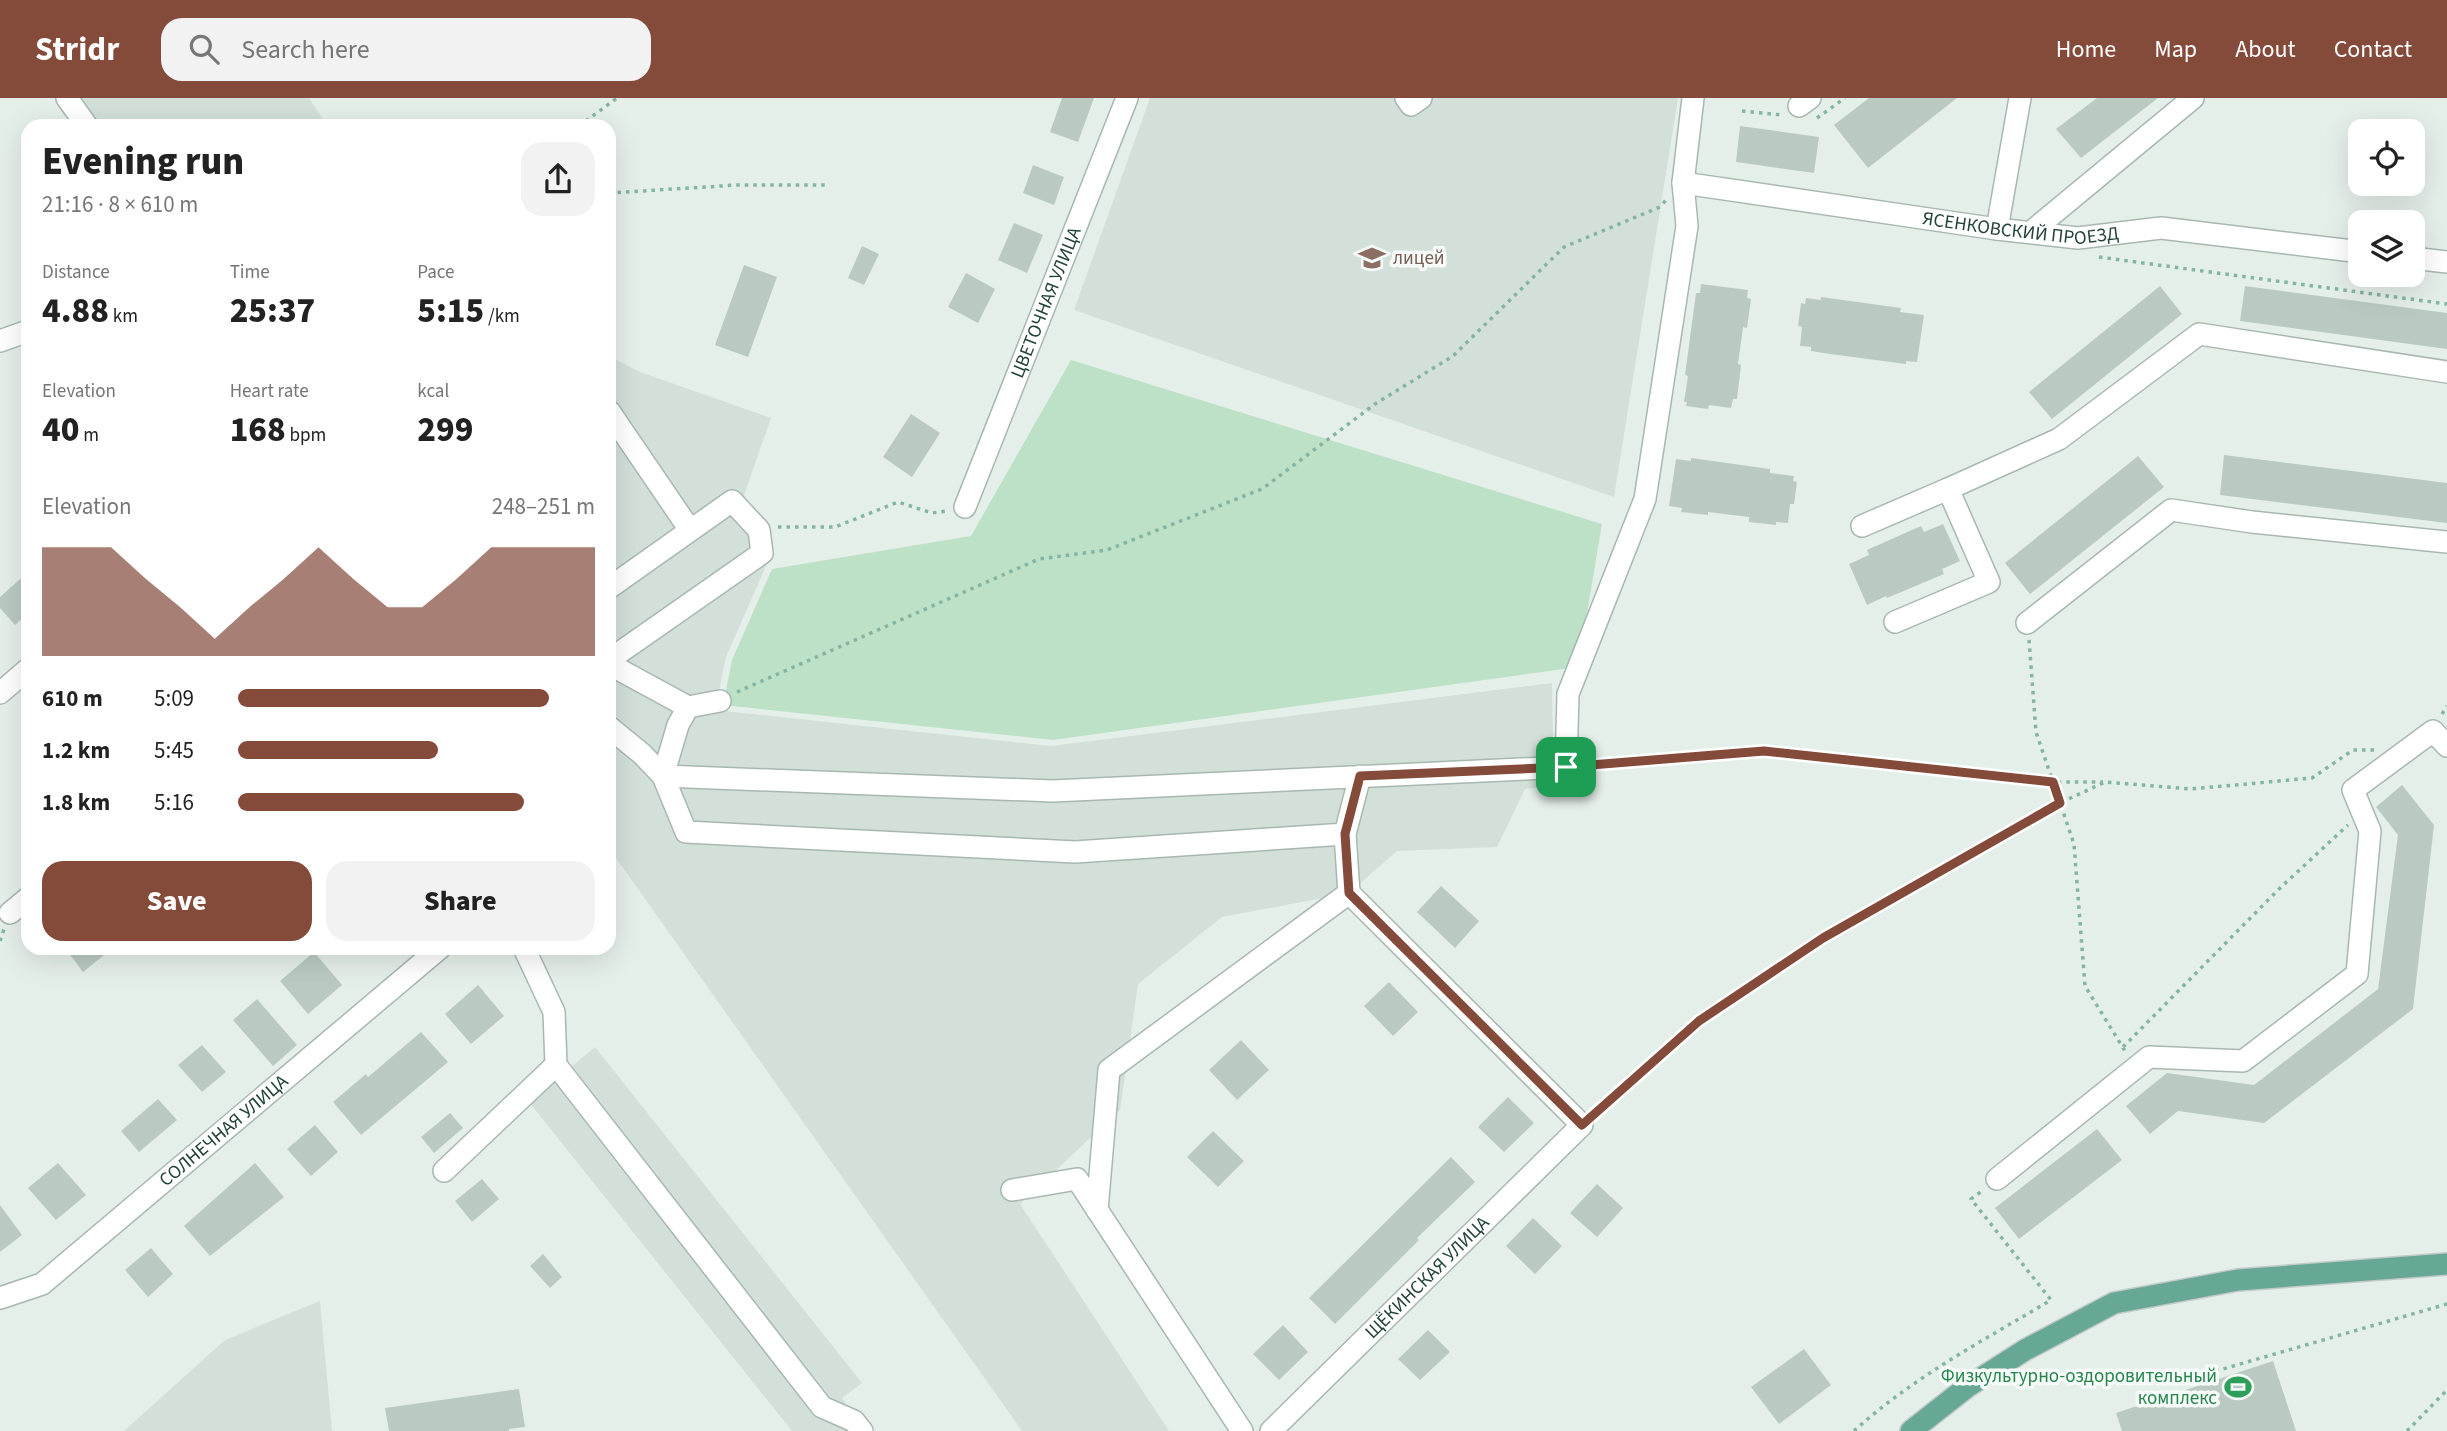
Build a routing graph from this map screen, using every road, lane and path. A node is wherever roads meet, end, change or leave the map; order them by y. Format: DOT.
graph roads {
  1 [pos="67,98"];
  2 [pos="617,98"];
  3 [pos="1127,98"];
  4 [pos="1406,98"];
  5 [pos="1421,98"];
  6 [pos="1693,98"];
  7 [pos="2021,98"];
  8 [pos="2193,98"];
  9 [pos="82,119"];
  10 [pos="588,119"];
  11 [pos="1683,183"];
  12 [pos="826,185"];
  13 [pos="616,193"];
  14 [pos="1997,229"];
  15 [pos="2031,232"];
  16 [pos="2348,250"];
  17 [pos="2425,259"];
  18 [pos="2447,262"];
  19 [pos="21,334"];
  20 [pos="0,341"];
  21 [pos="2447,372"];
  22 [pos="616,421"];
  23 [pos="1948,489"];
  24 [pos="965,507"];
  25 [pos="1862,526"];
  26 [pos="769,527"];
  27 [pos="690,530"];
  28 [pos="2447,542"];
  29 [pos="616,583"];
  30 [pos="1895,622"];
  31 [pos="2027,623"];
  32 [pos="616,657"];
  33 [pos="616,666"];
  34 [pos="21,675"];
  35 [pos="0,693"];
  36 [pos="720,701"];
  37 [pos="688,707"];
  38 [pos="616,733"];
  39 [pos="2447,746"];
  40 [pos="2406,750"];
  41 [pos="1566,767"];
  42 [pos="663,776"];
  43 [pos="1360,776"];
  44 [pos="2053,782"];
  45 [pos="2105,782"];
  46 [pos="2060,803"];
  47 [pos="2362,812"];
  48 [pos="1345,834"];
  49 [pos="1349,893"];
  50 [pos="21,904"];
  51 [pos="10,913"];
  52 [pos="432,955"];
  53 [pos="527,955"];
  54 [pos="2123,1048"];
  55 [pos="556,1065"];
  56 [pos="2136,1068"];
  57 [pos="1582,1125"];
  58 [pos="444,1171"];
  59 [pos="1997,1179"];
  60 [pos="1012,1190"];
  61 [pos="1097,1210"];
  62 [pos="2447,1264"];
  63 [pos="0,1298"];
  64 [pos="2447,1304"];
  65 [pos="2199,1376"];
  66 [pos="2447,1390"];
  67 [pos="862,1431"];
  68 [pos="1242,1431"];
  69 [pos="1271,1431"];
  70 [pos="1854,1431"];
  71 [pos="1911,1431"];
  72 [pos="2407,1431"];
  1 -- 9 [label="street"];
  2 -- 10 [label="path"];
  3 -- 24 [label="street, ЦВЕТОЧНАЯ УЛИЦА"];
  4 -- 5 [label="street"];
  6 -- 11 [label="street"];
  7 -- 14 [label="street"];
  8 -- 15 [label="street"];
  11 -- 14 [label="street, ЯСЕНКОВСКИЙ ПРОЕЗД"];
  11 -- 36 [label="path"];
  11 -- 41 [label="street"];
  12 -- 13 [label="path"];
  14 -- 15 [label="street, ЯСЕНКОВСКИЙ ПРОЕЗД"];
  15 -- 16 [label="street, ЯСЕНКОВСКИЙ ПРОЕЗД"];
  17 -- 18 [label="street"];
  19 -- 20 [label="street"];
  21 -- 23 [label="street"];
  22 -- 27 [label="street"];
  23 -- 25 [label="street"];
  23 -- 30 [label="street"];
  24 -- 26 [label="path"];
  27 -- 29 [label="street"];
  27 -- 32 [label="street"];
  28 -- 31 [label="street"];
  31 -- 44 [label="path"];
  33 -- 37 [label="street"];
  34 -- 35 [label="street"];
  36 -- 37 [label="street"];
  37 -- 42 [label="street"];
  38 -- 42 [label="street"];
  39 -- 40 [label="street"];
  40 -- 45 [label="path"];
  40 -- 47 [label="street"];
  41 -- 43 [label="street"];
  41 -- 44 [label="path"];
  42 -- 43 [label="street"];
  42 -- 48 [label="street"];
  43 -- 48 [label="street"];
  44 -- 45 [label="path"];
  44 -- 46 [label="path"];
  45 -- 46 [label="path"];
  46 -- 54 [label="path"];
  46 -- 57 [label="path"];
  47 -- 54 [label="path"];
  47 -- 56 [label="street"];
  48 -- 49 [label="street"];
  49 -- 57 [label="street"];
  49 -- 61 [label="street"];
  50 -- 51 [label="street"];
  52 -- 63 [label="street, СОЛНЕЧНАЯ УЛИЦА"];
  53 -- 55 [label="street"];
  54 -- 56 [label="path"];
  55 -- 58 [label="street"];
  55 -- 67 [label="street"];
  56 -- 59 [label="street"];
  57 -- 69 [label="street, ЩЁКИНСКАЯ УЛИЦА"];
  59 -- 70 [label="path"];
  60 -- 61 [label="street"];
  61 -- 68 [label="street"];
  62 -- 71 [label="main road"];
  64 -- 65 [label="path"];
  66 -- 72 [label="path"];
}
